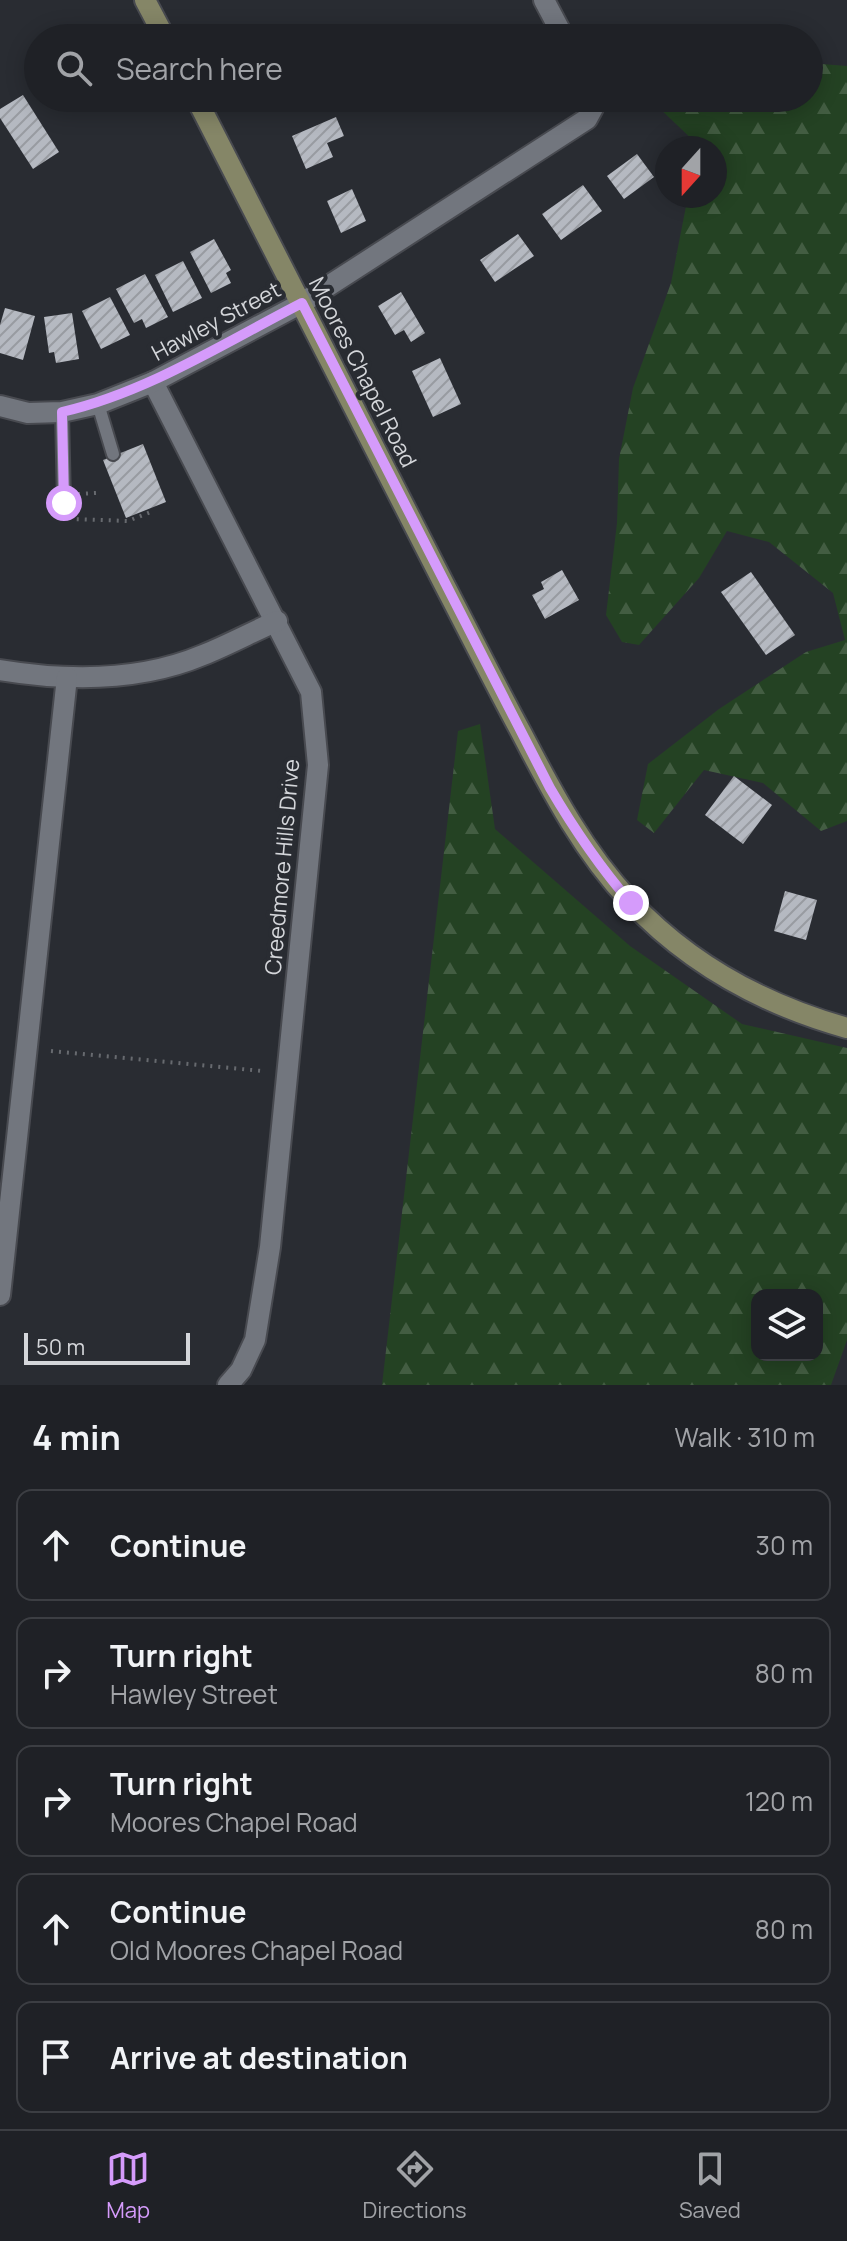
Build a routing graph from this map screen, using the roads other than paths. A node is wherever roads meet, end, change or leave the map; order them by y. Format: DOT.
graph roads {
  1 [pos="145,0"];
  2 [pos="544,0"];
  3 [pos="158,24"];
  4 [pos="557,24"];
  5 [pos="203,112"];
  6 [pos="589,112"];
  7 [pos="302,303"];
  8 [pos="153,382"];
  9 [pos="98,404"];
  10 [pos="0,406"];
  11 [pos="62,412"];
  12 [pos="113,454"];
  13 [pos="66,506"];
  14 [pos="277,621"];
  15 [pos="0,670"];
  16 [pos="67,677"];
  17 [pos="847,1028"];
  18 [pos="0,1295"];
  19 [pos="228,1385"];
  1 -- 3 [label="street"];
  2 -- 4 [label="street"];
  5 -- 7 [label="street, Moores Chapel Road"];
  6 -- 7 [label="street, Hawley Street"];
  7 -- 8 [label="street, Hawley Street"];
  7 -- 17 [label="street, Moores Chapel Road"];
  8 -- 9 [label="street, Hawley Street"];
  8 -- 14 [label="street, Creedmore Hills Drive"];
  9 -- 11 [label="street, Hawley Street"];
  9 -- 12 [label="lane"];
  10 -- 11 [label="street, Hawley Street"];
  11 -- 13 [label="lane"];
  14 -- 16 [label="street"];
  14 -- 19 [label="street, Creedmore Hills Drive"];
  15 -- 16 [label="street"];
  16 -- 18 [label="street"];
}
